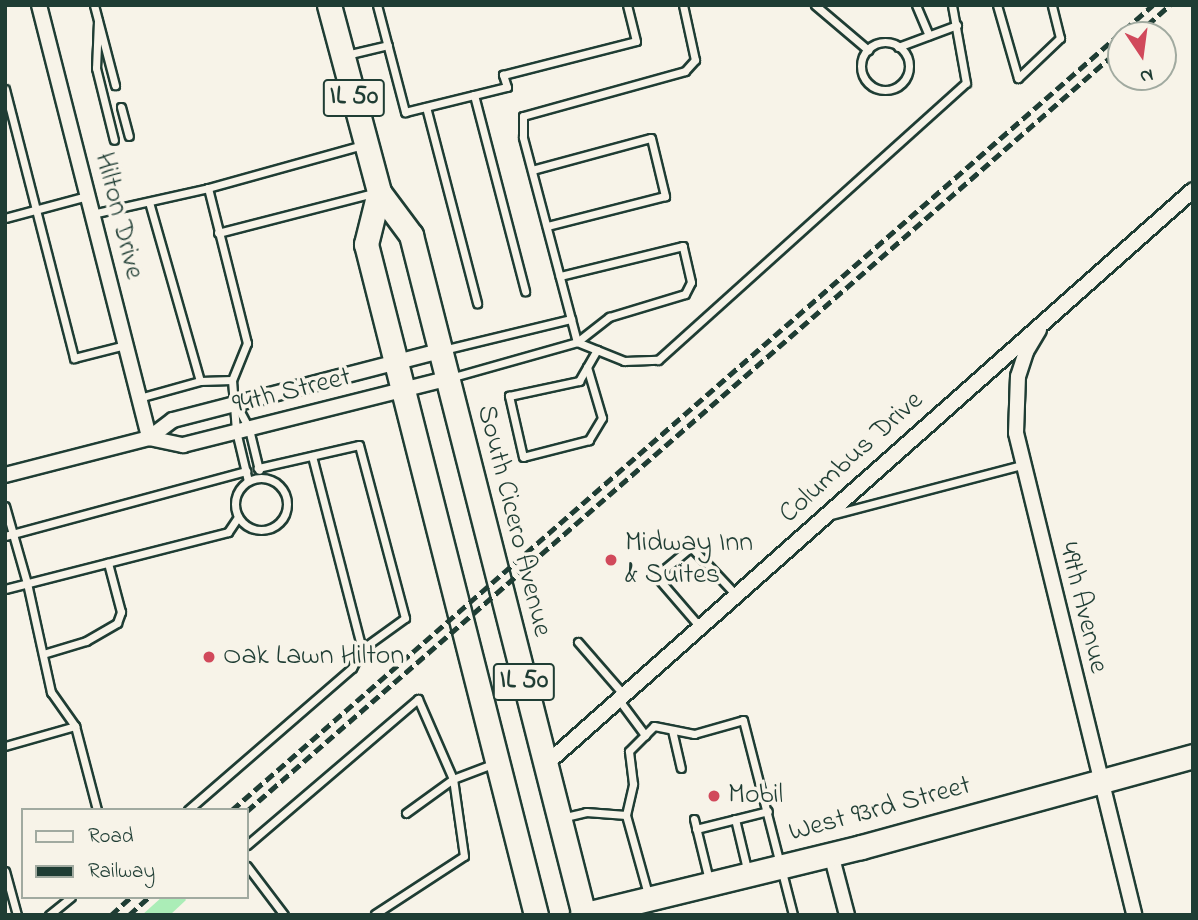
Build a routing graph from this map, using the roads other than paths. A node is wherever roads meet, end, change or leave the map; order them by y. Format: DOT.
graph roads {
  1 [pos="39,5"];
  2 [pos="94,5"];
  3 [pos="329,5"];
  4 [pos="377,5"];
  5 [pos="626,5"];
  6 [pos="683,5"];
  7 [pos="815,5"];
  8 [pos="916,5"];
  9 [pos="952,5"];
  10 [pos="997,5"];
  11 [pos="1052,5"];
  12 [pos="98,21"];
  13 [pos="957,25"];
  14 [pos="929,35"];
  15 [pos="388,45"];
  16 [pos="898,47"];
  17 [pos="868,50"];
  18 [pos="342,56"];
  19 [pos="115,85"];
  20 [pos="5,89"];
  21 [pos="474,95"];
  22 [pos="7,105"];
  23 [pos="121,107"];
  24 [pos="426,107"];
  25 [pos="129,136"];
  26 [pos="114,140"];
  27 [pos="366,144"];
  28 [pos="532,170"];
  29 [pos="208,188"];
  30 [pos="1193,190"];
  31 [pos="379,192"];
  32 [pos="88,196"];
  33 [pos="149,202"];
  34 [pos="36,210"];
  35 [pos="92,214"];
  36 [pos="5,218"];
  37 [pos="547,226"];
  38 [pos="218,233"];
  39 [pos="560,276"];
  40 [pos="525,290"];
  41 [pos="477,303"];
  42 [pos="1047,317"];
  43 [pos="571,319"];
  44 [pos="577,342"];
  45 [pos="126,344"];
  46 [pos="597,350"];
  47 [pos="439,351"];
  48 [pos="396,363"];
  49 [pos="587,367"];
  50 [pos="446,379"];
  51 [pos="232,380"];
  52 [pos="200,381"];
  53 [pos="402,391"];
  54 [pos="139,398"];
  55 [pos="236,404"];
  56 [pos="242,430"];
  57 [pos="149,438"];
  58 [pos="312,456"];
  59 [pos="1022,465"];
  60 [pos="258,468"];
  61 [pos="246,471"];
  62 [pos="5,475"];
  63 [pos="261,478"];
  64 [pos="248,481"];
  65 [pos="5,506"];
  66 [pos="238,517"];
  67 [pos="823,517"];
  68 [pos="9,535"];
  69 [pos="108,563"];
  70 [pos="27,583"];
  71 [pos="5,589"];
  72 [pos="736,594"];
  73 [pos="700,627"];
  74 [pos="578,642"];
  75 [pos="362,649"];
  76 [pos="43,654"];
  77 [pos="621,697"];
  78 [pos="75,726"];
  79 [pos="672,730"];
  80 [pos="645,735"];
  81 [pos="5,746"];
  82 [pos="1193,756"];
  83 [pos="499,762"];
  84 [pos="545,765"];
  85 [pos="681,768"];
  86 [pos="453,779"];
  87 [pos="1099,781"];
  88 [pos="96,808"];
  89 [pos="190,808"];
  90 [pos="768,811"];
  91 [pos="406,813"];
  92 [pos="626,815"];
  93 [pos="559,818"];
  94 [pos="694,819"];
  95 [pos="735,819"];
  96 [pos="696,829"];
  97 [pos="248,844"];
  98 [pos="831,854"];
  99 [pos="782,866"];
  100 [pos="248,867"];
  101 [pos="5,871"];
  102 [pos="749,874"];
  103 [pos="710,883"];
  104 [pos="649,898"];
  105 [pos="69,899"];
  106 [pos="375,914"];
  107 [pos="583,914"];
  108 [pos="17,915"];
  109 [pos="50,915"];
  110 [pos="284,915"];
  111 [pos="536,915"];
  112 [pos="793,915"];
  113 [pos="847,915"];
  114 [pos="1134,915"];
  1 -- 32 [label="street, Hilton Drive"];
  2 -- 12 [label="lane"];
  3 -- 18 [label="main road, South Cicero Avenue / IL 50"];
  4 -- 15 [label="lane"];
  5 -- 21 [label="lane"];
  6 -- 28 [label="lane"];
  7 -- 17 [label="lane"];
  8 -- 14 [label="lane"];
  9 -- 13 [label="lane"];
  10 -- 11 [label="lane"];
  12 -- 19 [label="lane"];
  12 -- 26 [label="lane"];
  13 -- 14 [label="lane"];
  13 -- 46 [label="lane"];
  14 -- 16 [label="lane"];
  15 -- 18 [label="lane"];
  15 -- 24 [label="lane"];
  16 -- 17 [label="lane"];
  16 -- 17 [label="lane"];
  18 -- 27 [label="main road, South Cicero Avenue / IL 50"];
  20 -- 22 [label="lane"];
  21 -- 24 [label="lane"];
  21 -- 40 [label="lane"];
  22 -- 34 [label="lane"];
  23 -- 25 [label="lane"];
  24 -- 41 [label="lane"];
  27 -- 29 [label="lane"];
  27 -- 31 [label="main road, South Cicero Avenue / IL 50"];
  28 -- 37 [label="lane"];
  28 -- 37 [label="lane"];
  29 -- 33 [label="lane"];
  29 -- 38 [label="lane"];
  30 -- 42 [label="street, Columbus Drive"];
  31 -- 38 [label="lane"];
  31 -- 47 [label="main road, South Cicero Avenue / IL 50"];
  31 -- 48 [label="main road, South Cicero Avenue / IL 50"];
  32 -- 34 [label="lane"];
  32 -- 35 [label="street, Hilton Drive"];
  33 -- 35 [label="lane"];
  33 -- 52 [label="lane"];
  34 -- 36 [label="lane"];
  34 -- 45 [label="lane"];
  35 -- 45 [label="street, Hilton Drive"];
  37 -- 39 [label="lane"];
  38 -- 51 [label="lane"];
  39 -- 43 [label="lane"];
  39 -- 44 [label="lane"];
  42 -- 59 [label="street, 49th Avenue"];
  42 -- 67 [label="street, Columbus Drive"];
  43 -- 44 [label="lane"];
  43 -- 47 [label="lane"];
  44 -- 46 [label="lane"];
  44 -- 50 [label="lane"];
  45 -- 54 [label="street, Hilton Drive"];
  46 -- 49 [label="lane"];
  47 -- 48 [label="street, 94th Street"];
  47 -- 50 [label="main road, South Cicero Avenue / IL 50"];
  48 -- 53 [label="main road, South Cicero Avenue / IL 50"];
  48 -- 55 [label="street, 94th Street"];
  49 -- 49 [label="lane"];
  50 -- 53 [label="street, 94th Street"];
  50 -- 84 [label="main road, South Cicero Avenue / IL 50"];
  51 -- 52 [label="lane"];
  51 -- 55 [label="lane"];
  52 -- 54 [label="lane"];
  53 -- 56 [label="street, 94th Street"];
  53 -- 83 [label="main road, South Cicero Avenue / IL 50"];
  54 -- 57 [label="street, Hilton Drive"];
  55 -- 56 [label="lane"];
  55 -- 56 [label="lane"];
  55 -- 57 [label="street, 94th Street"];
  56 -- 57 [label="street, 94th Street"];
  56 -- 60 [label="lane"];
  56 -- 61 [label="lane"];
  57 -- 62 [label="street, 94th Street"];
  58 -- 60 [label="lane"];
  58 -- 75 [label="lane"];
  58 -- 75 [label="lane"];
  59 -- 67 [label="lane"];
  59 -- 87 [label="street, 49th Avenue"];
  60 -- 63 [label="lane"];
  61 -- 64 [label="lane"];
  61 -- 68 [label="lane"];
  63 -- 64 [label="lane"];
  63 -- 66 [label="lane"];
  64 -- 66 [label="lane"];
  65 -- 68 [label="lane"];
  66 -- 69 [label="lane"];
  67 -- 72 [label="street, Columbus Drive"];
  68 -- 70 [label="lane"];
  69 -- 70 [label="lane"];
  69 -- 76 [label="lane"];
  70 -- 71 [label="lane"];
  70 -- 76 [label="lane"];
  72 -- 73 [label="street, Columbus Drive"];
  72 -- 73 [label="lane"];
  73 -- 77 [label="street, Columbus Drive"];
  74 -- 77 [label="lane"];
  75 -- 89 [label="lane"];
  76 -- 78 [label="lane"];
  77 -- 80 [label="lane"];
  77 -- 84 [label="street, Columbus Drive"];
  78 -- 81 [label="lane"];
  78 -- 88 [label="lane"];
  79 -- 80 [label="lane"];
  79 -- 85 [label="lane"];
  79 -- 90 [label="lane"];
  80 -- 92 [label="lane"];
  82 -- 87 [label="main road, West 93rd Street"];
  83 -- 86 [label="lane"];
  83 -- 111 [label="main road, South Cicero Avenue / IL 50"];
  84 -- 93 [label="main road, South Cicero Avenue / IL 50"];
  86 -- 91 [label="lane"];
  86 -- 97 [label="lane"];
  86 -- 106 [label="lane"];
  87 -- 98 [label="main road, West 93rd Street"];
  87 -- 114 [label="street, 49th Avenue"];
  90 -- 95 [label="lane"];
  90 -- 99 [label="lane"];
  92 -- 93 [label="lane"];
  92 -- 104 [label="lane"];
  93 -- 107 [label="main road, South Cicero Avenue / IL 50"];
  94 -- 96 [label="lane"];
  95 -- 96 [label="lane"];
  95 -- 102 [label="lane"];
  96 -- 103 [label="lane"];
  98 -- 99 [label="main road, West 93rd Street"];
  98 -- 113 [label="street"];
  99 -- 102 [label="main road, West 93rd Street"];
  99 -- 112 [label="lane"];
  100 -- 110 [label="lane"];
  101 -- 108 [label="lane"];
  102 -- 103 [label="main road, West 93rd Street"];
  103 -- 104 [label="main road, West 93rd Street"];
  104 -- 107 [label="main road, West 93rd Street"];
  105 -- 109 [label="lane"];
}
